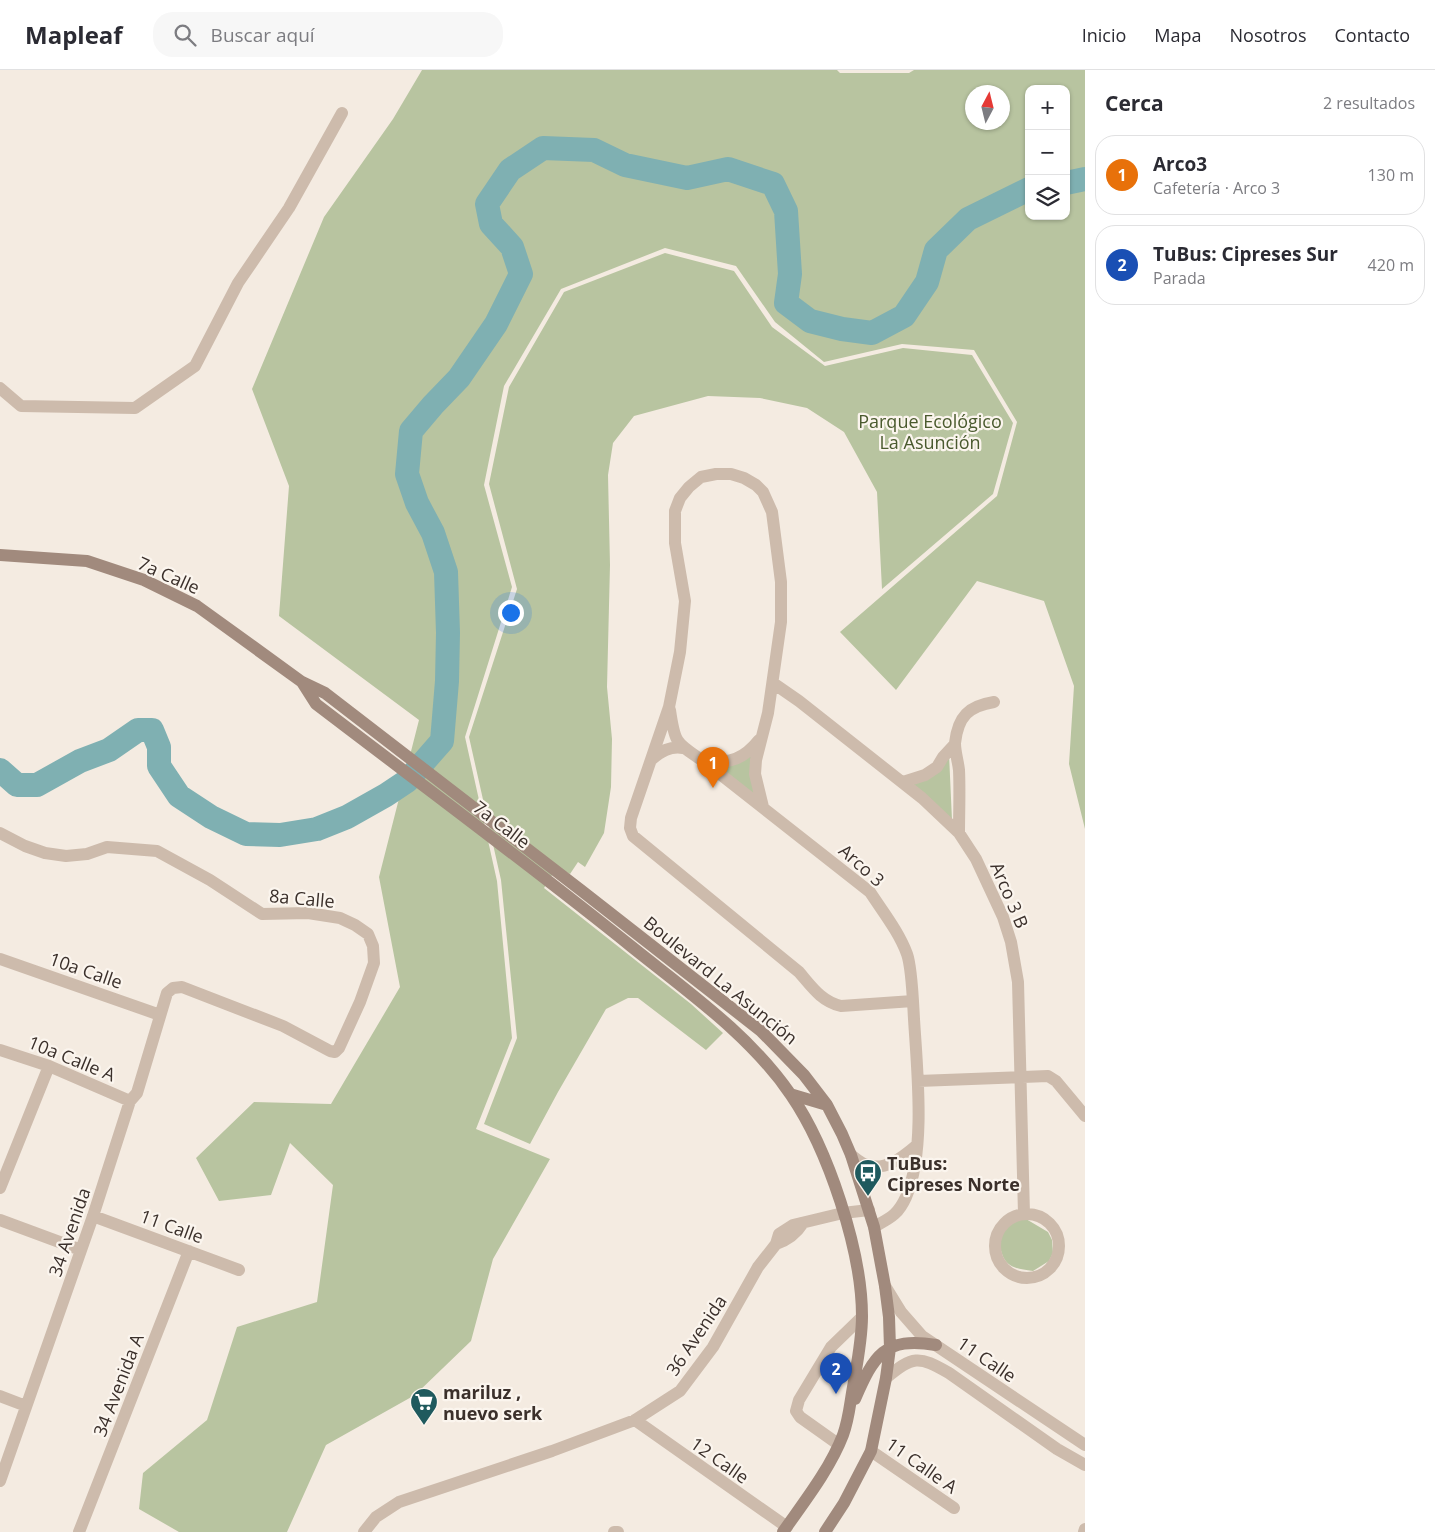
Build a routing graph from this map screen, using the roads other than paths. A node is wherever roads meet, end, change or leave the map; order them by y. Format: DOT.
graph roads {
  1 [pos="342,113"];
  2 [pos="0,388"];
  3 [pos="0,555"];
  4 [pos="302,682"];
  5 [pos="773,683"];
  6 [pos="994,702"];
  7 [pos="670,707"];
  8 [pos="762,736"];
  9 [pos="955,744"];
  10 [pos="683,748"];
  11 [pos="651,760"];
  12 [pos="706,763"];
  13 [pos="903,782"];
  14 [pos="762,807"];
  15 [pos="0,833"];
  16 [pos="959,834"];
  17 [pos="578,896"];
  18 [pos="0,959"];
  19 [pos="686,991"];
  20 [pos="167,993"];
  21 [pos="913,1001"];
  22 [pos="160,1015"];
  23 [pos="0,1050"];
  24 [pos="49,1066"];
  25 [pos="1019,1078"];
  26 [pos="918,1082"];
  27 [pos="790,1094"];
  28 [pos="130,1101"];
  29 [pos="827,1105"];
  30 [pos="1085,1116"];
  31 [pos="917,1145"];
  32 [pos="851,1155"];
  33 [pos="0,1188"];
  34 [pos="869,1210"];
  35 [pos="843,1213"];
  36 [pos="1024,1214"];
  37 [pos="93,1216"];
  38 [pos="0,1220"];
  39 [pos="874,1227"];
  40 [pos="81,1250"];
  41 [pos="189,1251"];
  42 [pos="239,1270"];
  43 [pos="885,1286"];
  44 [pos="862,1317"];
  45 [pos="936,1345"];
  46 [pos="890,1348"];
  47 [pos="886,1378"];
  48 [pos="0,1396"];
  49 [pos="26,1406"];
  50 [pos="849,1413"];
  51 [pos="635,1420"];
  52 [pos="838,1444"];
  53 [pos="1085,1445"];
  54 [pos="871,1451"];
  55 [pos="1085,1465"];
  56 [pos="0,1481"];
  57 [pos="954,1508"];
  58 [pos="785,1530"];
  59 [pos="79,1532"];
  60 [pos="364,1532"];
  61 [pos="614,1532"];
  62 [pos="618,1532"];
  63 [pos="825,1532"];
  1 -- 2 [label="street"];
  3 -- 4 [label="main road, 7a Calle"];
  4 -- 17 [label="main road, 7a Calle"];
  4 -- 17 [label="main road, 7a Calle"];
  5 -- 7 [label="street"];
  5 -- 8 [label="street"];
  5 -- 13 [label="street, Arco 3 B"];
  6 -- 9 [label="street"];
  7 -- 10 [label="street"];
  7 -- 11 [label="street"];
  8 -- 12 [label="street"];
  8 -- 14 [label="street"];
  9 -- 13 [label="street"];
  9 -- 16 [label="street"];
  10 -- 11 [label="street"];
  10 -- 12 [label="street, Arco 3"];
  11 -- 21 [label="street"];
  12 -- 14 [label="street, Arco 3"];
  13 -- 16 [label="street, Arco 3 B"];
  14 -- 21 [label="street, Arco 3"];
  15 -- 20 [label="street, 8a Calle"];
  16 -- 25 [label="street, Arco 3 B"];
  17 -- 19 [label="main road, 7a Calle"];
  17 -- 29 [label="main road, Boulevard La Asunción"];
  18 -- 22 [label="street, 10a Calle"];
  19 -- 27 [label="main road, Boulevard La Asunción"];
  20 -- 22 [label="street, 34 Avenida"];
  21 -- 26 [label="street, Arco 3"];
  22 -- 28 [label="street, 34 Avenida"];
  23 -- 24 [label="street, 10a Calle A"];
  24 -- 28 [label="street, 10a Calle A"];
  24 -- 33 [label="street"];
  25 -- 26 [label="street"];
  25 -- 30 [label="street"];
  25 -- 36 [label="street, Arco 3 B"];
  26 -- 31 [label="street, Arco 3"];
  27 -- 29 [label="main road"];
  27 -- 35 [label="main road, Boulevard La Asunción"];
  28 -- 37 [label="street, 34 Avenida"];
  29 -- 32 [label="main road, Boulevard La Asunción"];
  31 -- 32 [label="street"];
  31 -- 39 [label="street, Arco 3"];
  32 -- 34 [label="main road, Boulevard La Asunción"];
  34 -- 35 [label="street"];
  34 -- 39 [label="main road, Boulevard La Asunción"];
  35 -- 44 [label="main road, Boulevard La Asunción"];
  35 -- 51 [label="street, 36 Avenida"];
  36 -- 36 [label="street"];
  37 -- 40 [label="street, 34 Avenida"];
  37 -- 41 [label="street, 11 Calle"];
  38 -- 40 [label="street"];
  39 -- 43 [label="main road, Boulevard La Asunción"];
  40 -- 49 [label="street, 34 Avenida"];
  41 -- 42 [label="street, 11 Calle"];
  41 -- 59 [label="street, 34 Avenida A"];
  43 -- 45 [label="street, 11 Calle"];
  43 -- 46 [label="main road, Boulevard La Asunción"];
  44 -- 50 [label="main road, Boulevard La Asunción"];
  44 -- 52 [label="street"];
  45 -- 46 [label="main road"];
  45 -- 53 [label="street, 11 Calle"];
  46 -- 47 [label="main road, Boulevard La Asunción"];
  46 -- 50 [label="main road"];
  47 -- 54 [label="main road, Boulevard La Asunción"];
  47 -- 55 [label="street, 11 Calle"];
  48 -- 49 [label="street"];
  49 -- 56 [label="street, 34 Avenida"];
  50 -- 52 [label="main road, Boulevard La Asunción"];
  51 -- 58 [label="street, 12 Calle"];
  51 -- 60 [label="street, 36 Avenida"];
  52 -- 58 [label="main road, Boulevard La Asunción"];
  54 -- 57 [label="street, 11 Calle A"];
  54 -- 63 [label="main road, Boulevard La Asunción"];
  61 -- 62 [label="street"];
}
